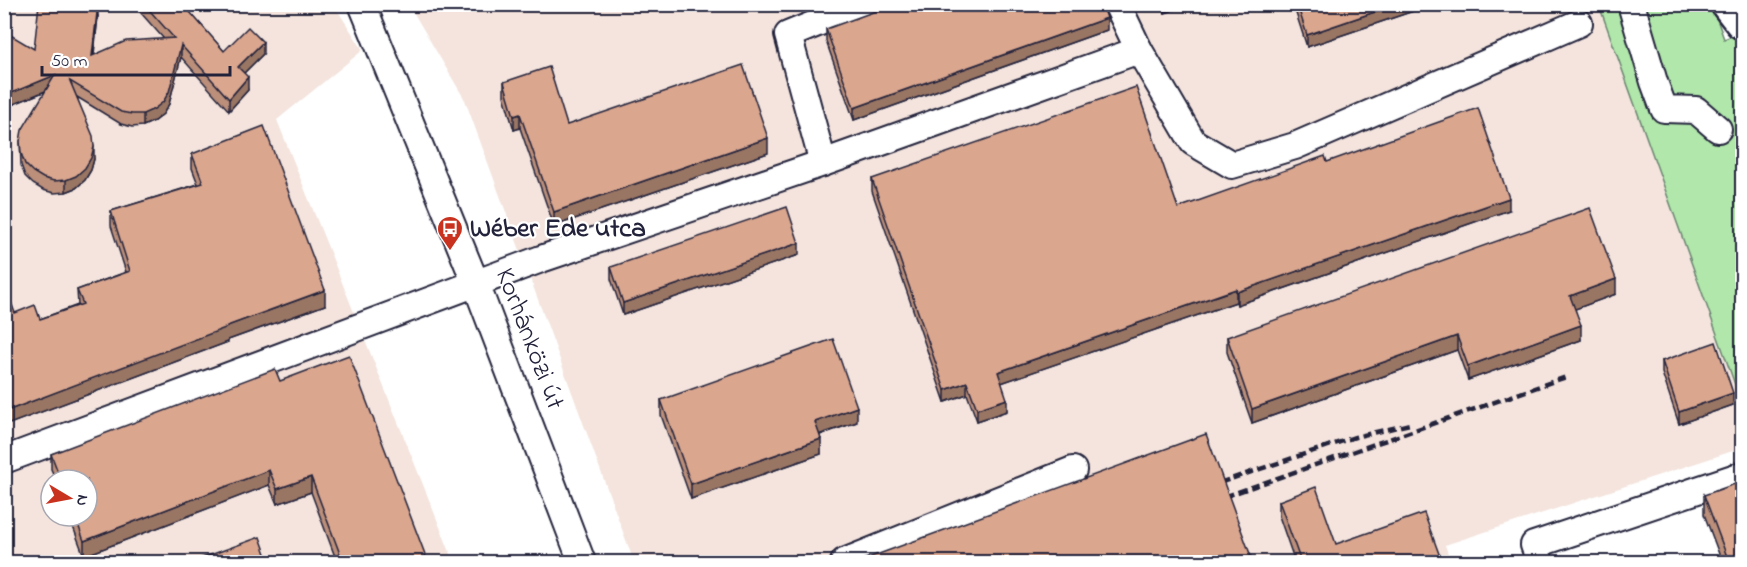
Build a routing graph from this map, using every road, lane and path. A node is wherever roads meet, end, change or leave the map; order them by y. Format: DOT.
graph roads {
  1 [pos="362,4"];
  2 [pos="864,4"];
  3 [pos="1117,4"];
  4 [pos="1631,4"];
  5 [pos="1728,4"];
  6 [pos="1743,22"];
  7 [pos="1579,23"];
  8 [pos="1139,50"];
  9 [pos="1719,129"];
  10 [pos="823,163"];
  11 [pos="476,284"];
  12 [pos="4,460"];
  13 [pos="1073,470"];
  14 [pos="1743,475"];
  15 [pos="582,562"];
  16 [pos="844,562"];
  17 [pos="1539,562"];
  1 -- 11 [label="street, Korhánközi út"];
  2 -- 10 [label="street"];
  3 -- 8 [label="street"];
  4 -- 9 [label="street"];
  5 -- 6 [label="main road"];
  7 -- 8 [label="street"];
  8 -- 10 [label="street"];
  10 -- 11 [label="street"];
  11 -- 12 [label="street"];
  11 -- 15 [label="street, Korhánközi út"];
  13 -- 16 [label="street"];
  14 -- 17 [label="street"];
}
